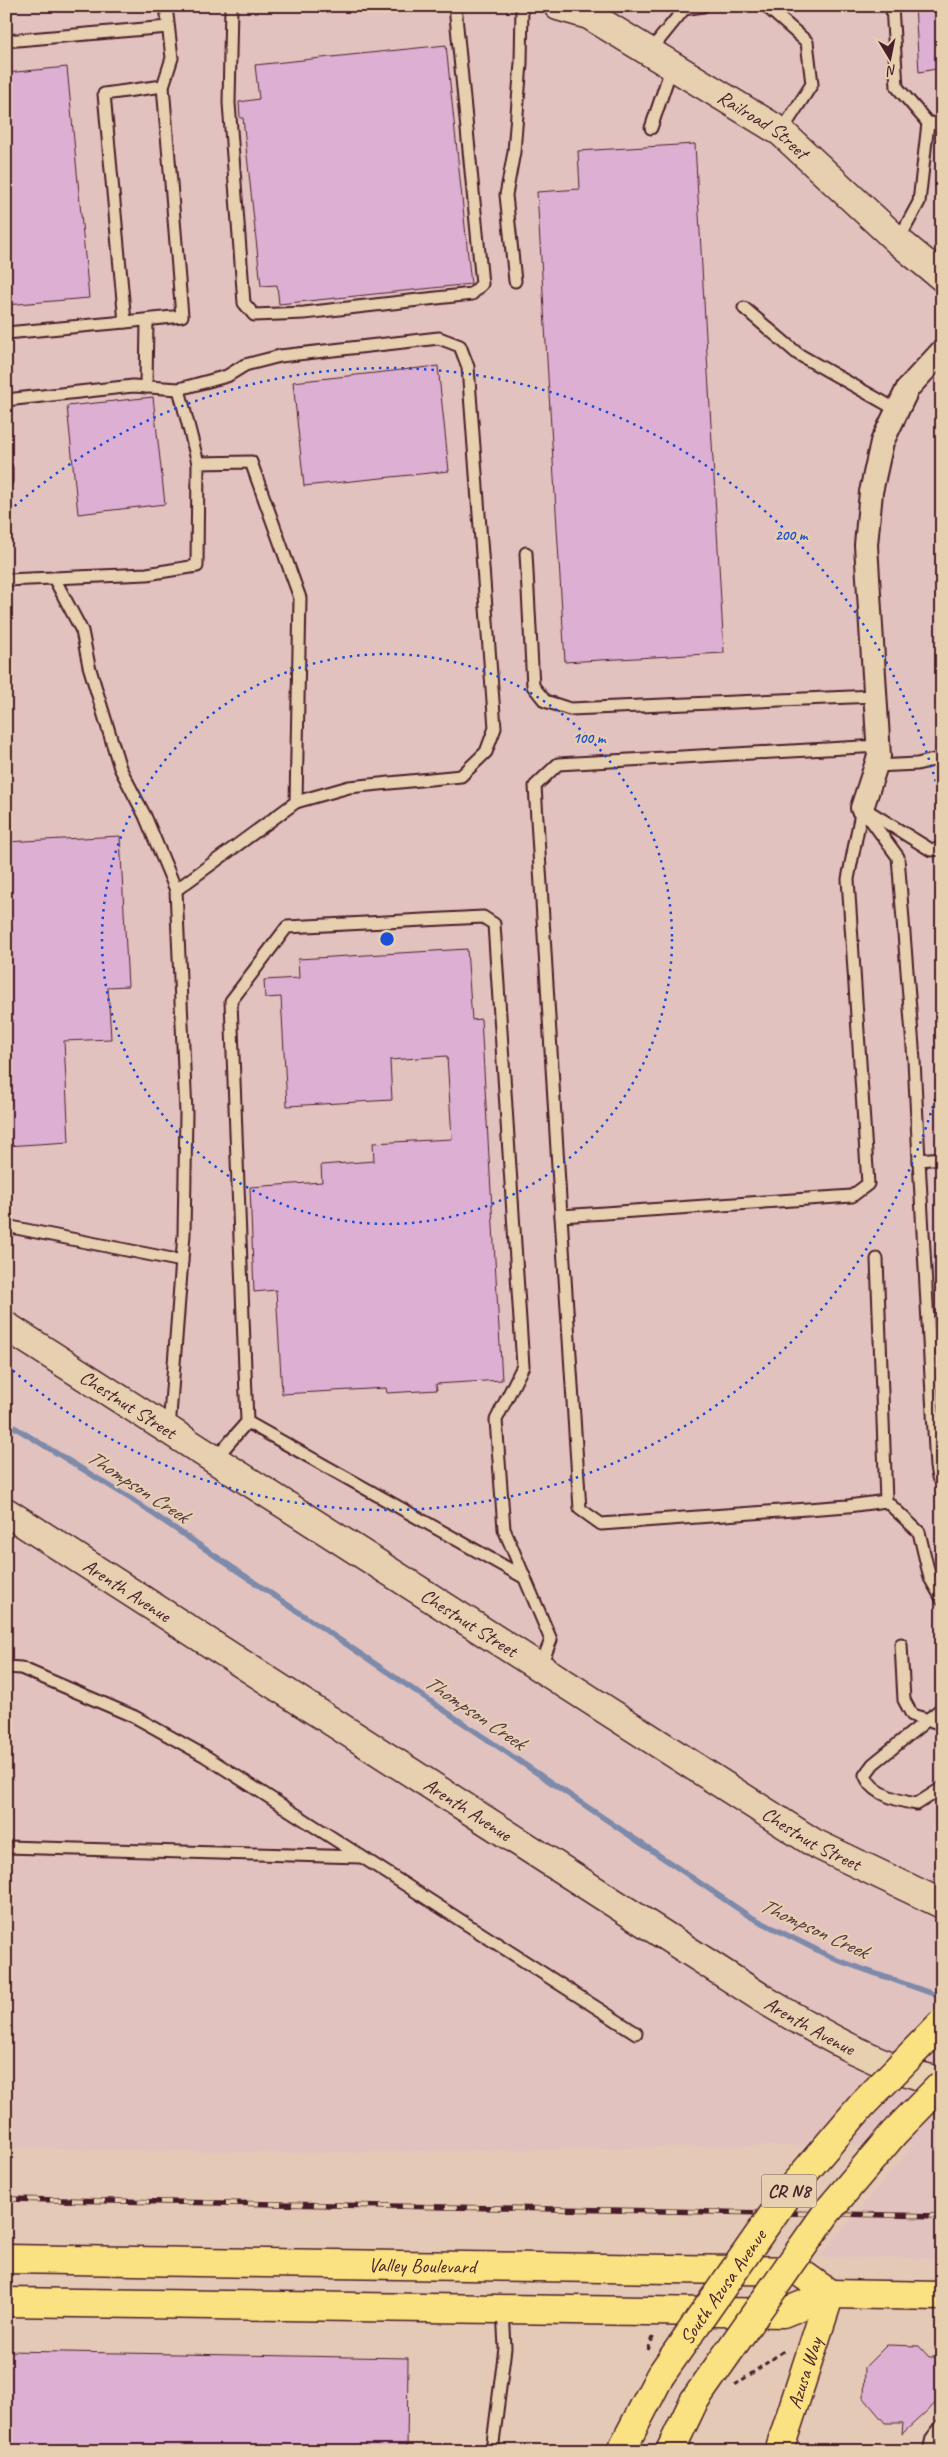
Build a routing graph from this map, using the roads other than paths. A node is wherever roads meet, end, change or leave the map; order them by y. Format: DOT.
graph roads {
  1 [pos="166,6"];
  2 [pos="231,6"];
  3 [pos="455,6"];
  4 [pos="522,6"];
  5 [pos="558,6"];
  6 [pos="703,6"];
  7 [pos="766,6"];
  8 [pos="892,6"];
  9 [pos="682,7"];
  10 [pos="168,27"];
  11 [pos="6,41"];
  12 [pos="661,58"];
  13 [pos="163,86"];
  14 [pos="928,123"];
  15 [pos="942,124"];
  16 [pos="651,128"];
  17 [pos="781,132"];
  18 [pos="898,241"];
  19 [pos="942,277"];
  20 [pos="515,281"];
  21 [pos="744,308"];
  22 [pos="147,320"];
  23 [pos="125,322"];
  24 [pos="6,333"];
  25 [pos="942,350"];
  26 [pos="146,387"];
  27 [pos="180,389"];
  28 [pos="6,400"];
  29 [pos="897,410"];
  30 [pos="198,463"];
  31 [pos="6,468"];
  32 [pos="6,481"];
  33 [pos="526,553"];
  34 [pos="54,578"];
  35 [pos="6,580"];
  36 [pos="875,696"];
  37 [pos="877,756"];
  38 [pos="942,758"];
  39 [pos="296,802"];
  40 [pos="862,808"];
  41 [pos="942,848"];
  42 [pos="176,890"];
  43 [pos="942,1158"];
  44 [pos="919,1160"];
  45 [pos="562,1216"];
  46 [pos="6,1226"];
  47 [pos="877,1259"];
  48 [pos="182,1261"];
  49 [pos="6,1326"];
  50 [pos="246,1422"];
  51 [pos="169,1429"];
  52 [pos="215,1459"];
  53 [pos="942,1477"];
  54 [pos="886,1501"];
  55 [pos="6,1512"];
  56 [pos="525,1578"];
  57 [pos="942,1599"];
  58 [pos="901,1644"];
  59 [pos="6,1667"];
  60 [pos="540,1667"];
  61 [pos="942,1708"];
  62 [pos="927,1721"];
  63 [pos="942,1724"];
  64 [pos="942,1788"];
  65 [pos="6,1847"];
  66 [pos="362,1857"];
  67 [pos="941,1902"];
  68 [pos="942,2023"];
  69 [pos="636,2033"];
  70 [pos="942,2083"];
  71 [pos="6,2259"];
  72 [pos="503,2266"];
  73 [pos="830,2294"];
  74 [pos="942,2296"];
  75 [pos="6,2302"];
  76 [pos="502,2309"];
  77 [pos="942,2425"];
  78 [pos="492,2451"];
  79 [pos="621,2451"];
  80 [pos="670,2451"];
  81 [pos="779,2451"];
  82 [pos="929,2451"];
  1 -- 10 [label="lane"];
  2 -- 3 [label="lane"];
  4 -- 20 [label="lane"];
  5 -- 12 [label="street, Railroad Street"];
  6 -- 9 [label="lane"];
  7 -- 17 [label="lane"];
  8 -- 14 [label="lane"];
  9 -- 12 [label="lane"];
  10 -- 11 [label="lane"];
  10 -- 13 [label="lane"];
  12 -- 16 [label="lane"];
  12 -- 17 [label="street, Railroad Street"];
  13 -- 22 [label="lane"];
  13 -- 23 [label="lane"];
  14 -- 15 [label="lane"];
  14 -- 18 [label="lane"];
  17 -- 18 [label="street, Railroad Street"];
  18 -- 19 [label="street, Railroad Street"];
  21 -- 29 [label="lane"];
  22 -- 23 [label="lane"];
  22 -- 26 [label="lane"];
  23 -- 24 [label="lane"];
  25 -- 29 [label="street"];
  26 -- 27 [label="lane"];
  26 -- 28 [label="lane"];
  27 -- 30 [label="lane"];
  27 -- 39 [label="lane"];
  29 -- 36 [label="street"];
  30 -- 34 [label="lane"];
  30 -- 39 [label="lane"];
  31 -- 32 [label="lane"];
  33 -- 36 [label="lane"];
  34 -- 35 [label="lane"];
  34 -- 42 [label="lane"];
  36 -- 37 [label="street"];
  37 -- 38 [label="lane"];
  37 -- 40 [label="street"];
  37 -- 45 [label="lane"];
  39 -- 42 [label="lane"];
  40 -- 41 [label="lane"];
  40 -- 44 [label="lane"];
  40 -- 45 [label="lane"];
  42 -- 48 [label="lane"];
  43 -- 44 [label="lane"];
  44 -- 53 [label="lane"];
  45 -- 54 [label="lane"];
  46 -- 48 [label="lane"];
  47 -- 54 [label="lane"];
  48 -- 51 [label="lane"];
  49 -- 51 [label="street, Chestnut Street"];
  50 -- 52 [label="lane"];
  50 -- 56 [label="lane"];
  50 -- 56 [label="lane"];
  51 -- 52 [label="street, Chestnut Street"];
  52 -- 60 [label="street, Chestnut Street"];
  54 -- 57 [label="lane"];
  55 -- 70 [label="street, Arenth Avenue"];
  56 -- 60 [label="lane"];
  58 -- 62 [label="lane"];
  59 -- 66 [label="lane"];
  60 -- 67 [label="street, Chestnut Street"];
  61 -- 62 [label="lane"];
  62 -- 63 [label="lane"];
  62 -- 64 [label="lane"];
  65 -- 66 [label="lane"];
  66 -- 69 [label="lane"];
  68 -- 79 [label="main road, South Azusa Avenue / CR N8, bridge"];
  70 -- 80 [label="main road, CR N8, bridge"];
  71 -- 72 [label="main road, Valley Boulevard"];
  72 -- 73 [label="main road, Valley Boulevard"];
  72 -- 76 [label="main road"];
  73 -- 74 [label="main road"];
  73 -- 76 [label="main road"];
  73 -- 81 [label="main road, Azusa Way"];
  75 -- 76 [label="main road"];
  76 -- 78 [label="lane"];
  77 -- 82 [label="lane"];
}
